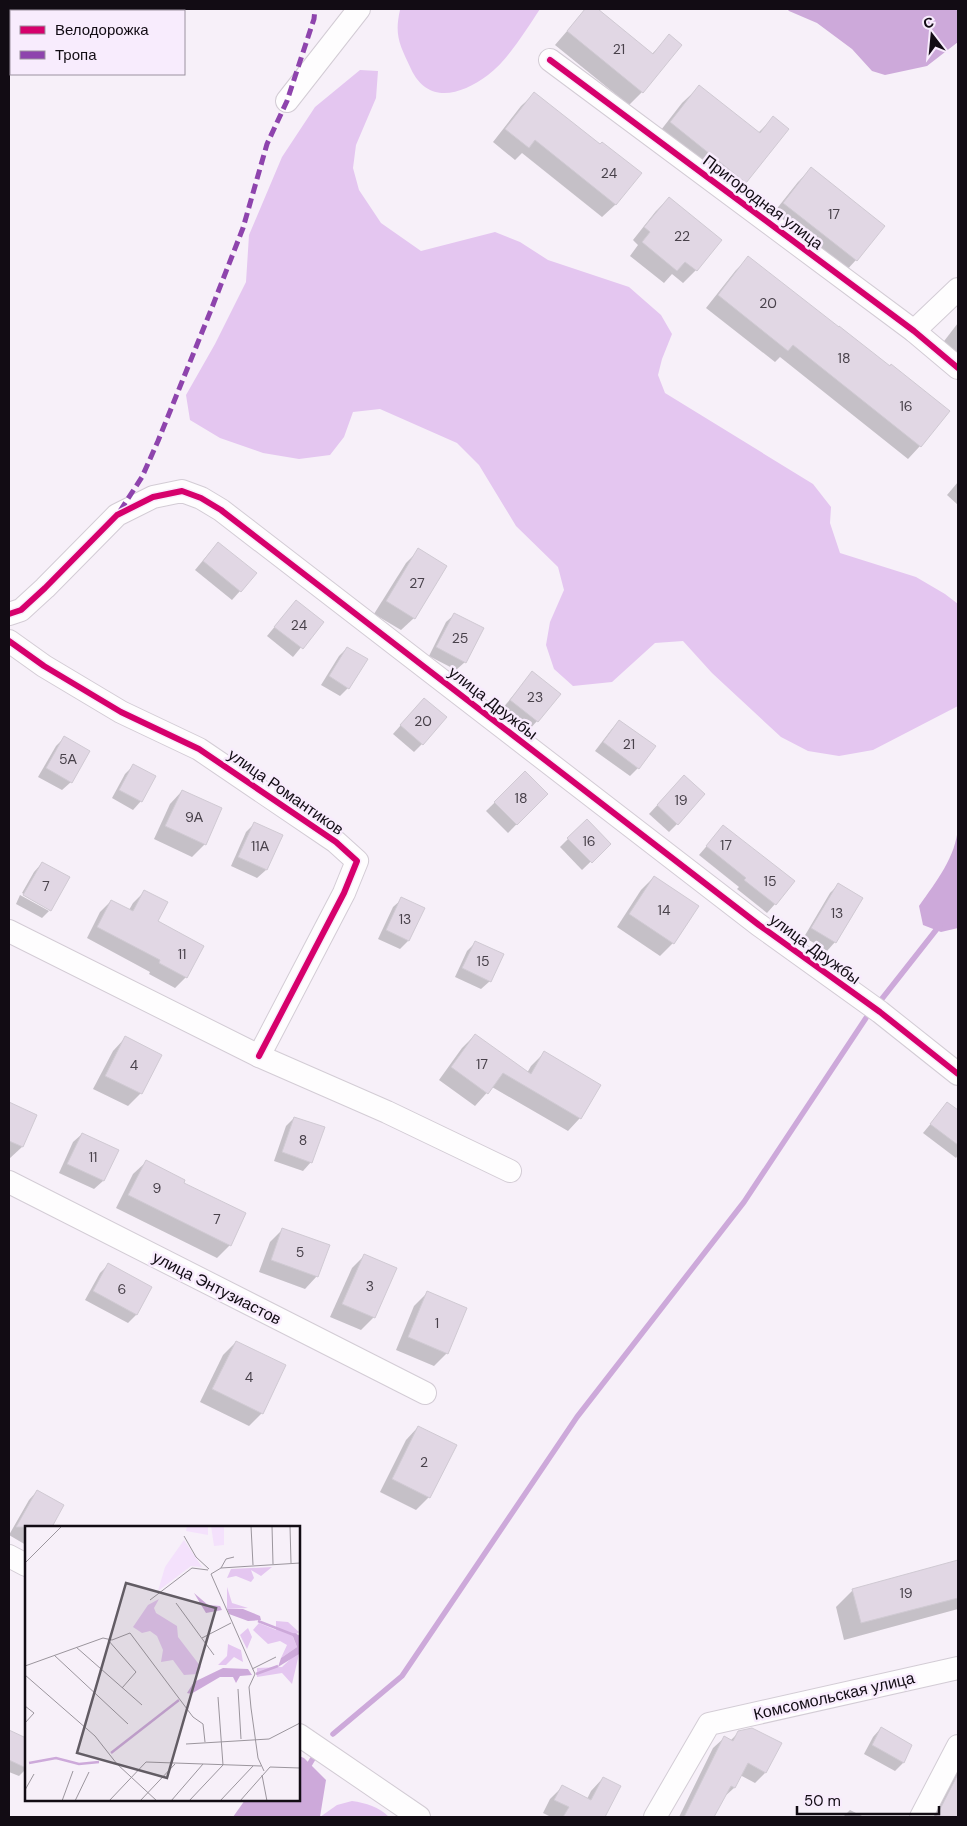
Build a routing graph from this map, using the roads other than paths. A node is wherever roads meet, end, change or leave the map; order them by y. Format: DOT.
graph roads {
  1 [pos="359,9"];
  2 [pos="550,60"];
  3 [pos="288,101"];
  4 [pos="958,290"];
  5 [pos="914,332"];
  6 [pos="958,368"];
  7 [pos="9,614"];
  8 [pos="9,641"];
  9 [pos="9,930"];
  10 [pos="259,1056"];
  11 [pos="958,1074"];
  12 [pos="510,1171"];
  13 [pos="9,1182"];
  14 [pos="424,1393"];
  15 [pos="9,1556"];
  16 [pos="25,1564"];
  17 [pos="958,1668"];
  18 [pos="300,1736"];
  19 [pos="958,1746"];
  20 [pos="419,1817"];
  21 [pos="655,1817"];
  22 [pos="921,1817"];
  1 -- 3 [label="street"];
  2 -- 5 [label="street, Пригородная улица"];
  4 -- 5 [label="street"];
  5 -- 6 [label="street, Пригородная улица"];
  7 -- 11 [label="street, улица Дружбы"];
  8 -- 10 [label="street, улица Романтиков"];
  9 -- 10 [label="street"];
  10 -- 12 [label="street"];
  13 -- 14 [label="street, улица Энтузиастов"];
  15 -- 16 [label="street"];
  17 -- 21 [label="street, Комсомольская улица"];
  18 -- 20 [label="street"];
  19 -- 22 [label="street"];
}
